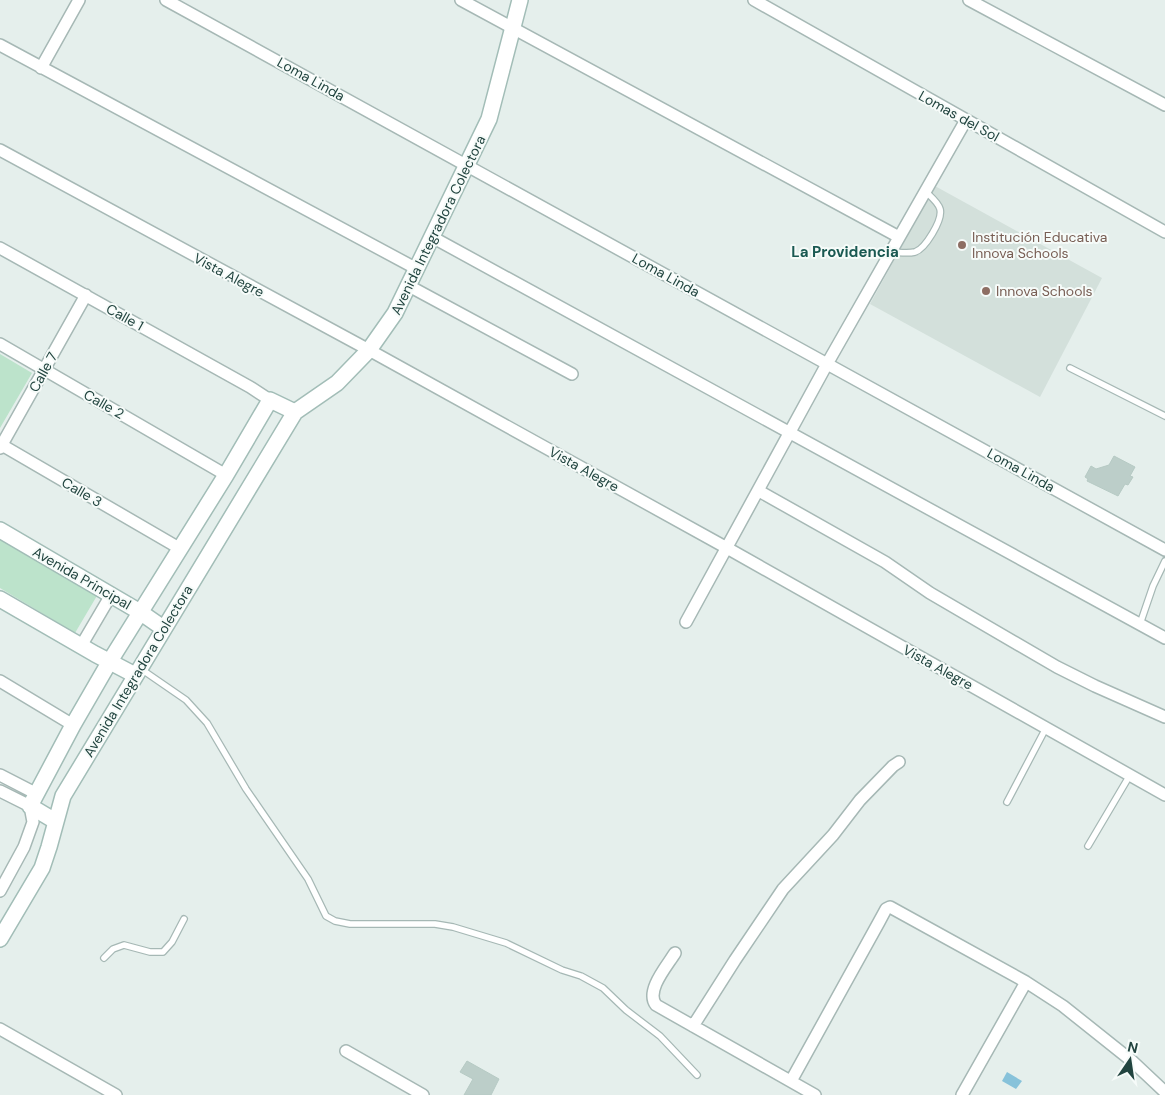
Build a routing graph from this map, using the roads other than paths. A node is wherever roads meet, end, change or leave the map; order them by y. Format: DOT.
graph roads {
  1 [pos="79,0"];
  2 [pos="166,0"];
  3 [pos="461,0"];
  4 [pos="520,0"];
  5 [pos="754,0"];
  6 [pos="968,0"];
  7 [pos="513,27"];
  8 [pos="0,45"];
  9 [pos="41,68"];
  10 [pos="1165,105"];
  11 [pos="966,120"];
  12 [pos="0,150"];
  13 [pos="468,166"];
  14 [pos="925,191"];
  15 [pos="1165,232"];
  16 [pos="899,236"];
  17 [pos="432,237"];
  18 [pos="0,248"];
  19 [pos="891,252"];
  20 [pos="417,269"];
  21 [pos="409,286"];
  22 [pos="86,296"];
  23 [pos="0,344"];
  24 [pos="369,350"];
  25 [pos="828,364"];
  26 [pos="1070,368"];
  27 [pos="44,369"];
  28 [pos="572,374"];
  29 [pos="270,400"];
  30 [pos="295,412"];
  31 [pos="1165,416"];
  32 [pos="789,433"];
  33 [pos="0,446"];
  34 [pos="226,475"];
  35 [pos="759,490"];
  36 [pos="0,530"];
  37 [pos="179,548"];
  38 [pos="727,548"];
  39 [pos="1165,550"];
  40 [pos="1165,561"];
  41 [pos="111,595"];
  42 [pos="0,599"];
  43 [pos="140,612"];
  44 [pos="686,622"];
  45 [pos="1140,624"];
  46 [pos="163,628"];
  47 [pos="1165,638"];
  48 [pos="81,646"];
  49 [pos="110,660"];
  50 [pos="137,671"];
  51 [pos="0,681"];
  52 [pos="1165,717"];
  53 [pos="73,725"];
  54 [pos="1046,728"];
  55 [pos="899,762"];
  56 [pos="0,775"];
  57 [pos="1130,775"];
  58 [pos="0,791"];
  59 [pos="1165,795"];
  60 [pos="33,800"];
  61 [pos="1007,802"];
  62 [pos="55,821"];
  63 [pos="1088,846"];
  64 [pos="0,891"];
  65 [pos="184,919"];
  66 [pos="0,939"];
  67 [pos="675,953"];
  68 [pos="104,958"];
  69 [pos="1026,982"];
  70 [pos="693,1026"];
  71 [pos="0,1029"];
  72 [pos="346,1051"];
  73 [pos="697,1075"];
  74 [pos="791,1081"];
  75 [pos="1165,1092"];
  76 [pos="116,1095"];
  77 [pos="423,1095"];
  78 [pos="815,1095"];
  79 [pos="962,1095"];
  1 -- 9 [label="street"];
  2 -- 13 [label="street, Loma Linda"];
  3 -- 7 [label="street"];
  4 -- 7 [label="street, Avenida Integradora Colectora"];
  5 -- 11 [label="street, Lomas del Sol"];
  6 -- 10 [label="street"];
  7 -- 13 [label="street, Avenida Integradora Colectora"];
  7 -- 16 [label="street"];
  8 -- 9 [label="street"];
  9 -- 20 [label="street"];
  11 -- 14 [label="street"];
  11 -- 15 [label="street, Lomas del Sol"];
  12 -- 24 [label="street, Vista Alegre"];
  13 -- 17 [label="street, Avenida Integradora Colectora"];
  13 -- 25 [label="street, Loma Linda"];
  14 -- 16 [label="street"];
  14 -- 19 [label="lane"];
  16 -- 19 [label="street"];
  17 -- 20 [label="street, Avenida Integradora Colectora"];
  17 -- 32 [label="street"];
  18 -- 22 [label="street, Calle 1"];
  19 -- 25 [label="street"];
  20 -- 21 [label="street, Avenida Integradora Colectora"];
  21 -- 24 [label="street, Avenida Integradora Colectora"];
  21 -- 28 [label="street"];
  22 -- 27 [label="street, Calle 7"];
  22 -- 29 [label="street, Calle 1"];
  23 -- 27 [label="street, Calle 2"];
  24 -- 30 [label="street, Avenida Integradora Colectora"];
  24 -- 38 [label="street, Vista Alegre"];
  25 -- 32 [label="street"];
  25 -- 39 [label="street, Loma Linda"];
  26 -- 31 [label="lane"];
  27 -- 33 [label="street, Calle 7"];
  27 -- 34 [label="street, Calle 2"];
  29 -- 30 [label="street"];
  29 -- 34 [label="street, Avenida Integradora Colectora"];
  30 -- 46 [label="street, Avenida Integradora Colectora"];
  32 -- 35 [label="street"];
  32 -- 45 [label="street"];
  33 -- 37 [label="street, Calle 3"];
  34 -- 37 [label="street, Avenida Integradora Colectora"];
  35 -- 38 [label="street"];
  35 -- 52 [label="street"];
  36 -- 41 [label="street, Avenida Principal"];
  37 -- 43 [label="street, Avenida Integradora Colectora"];
  38 -- 44 [label="street"];
  38 -- 54 [label="street, Vista Alegre"];
  40 -- 45 [label="lane"];
  41 -- 43 [label="street, Avenida Principal"];
  41 -- 48 [label="street"];
  42 -- 48 [label="street"];
  43 -- 46 [label="street, Avenida Principal"];
  43 -- 49 [label="street, Avenida Integradora Colectora"];
  45 -- 47 [label="street"];
  46 -- 50 [label="street, Avenida Integradora Colectora"];
  48 -- 49 [label="street"];
  49 -- 50 [label="street"];
  49 -- 53 [label="street, Avenida Integradora Colectora"];
  50 -- 62 [label="street, Avenida Integradora Colectora"];
  50 -- 73 [label="lane"];
  51 -- 53 [label="street"];
  53 -- 60 [label="street, Avenida Integradora Colectora"];
  54 -- 57 [label="street, Vista Alegre"];
  54 -- 61 [label="lane"];
  55 -- 70 [label="street"];
  56 -- 60 [label="street"];
  57 -- 59 [label="street, Vista Alegre"];
  57 -- 63 [label="lane"];
  58 -- 60 [label="street"];
  60 -- 62 [label="street"];
  60 -- 64 [label="street, Avenida Integradora Colectora"];
  62 -- 66 [label="street, Avenida Integradora Colectora"];
  65 -- 68 [label="lane"];
  67 -- 70 [label="street"];
  69 -- 74 [label="street"];
  69 -- 75 [label="street"];
  69 -- 79 [label="street"];
  70 -- 74 [label="street"];
  71 -- 76 [label="street"];
  72 -- 77 [label="street"];
  74 -- 78 [label="street"];
}
